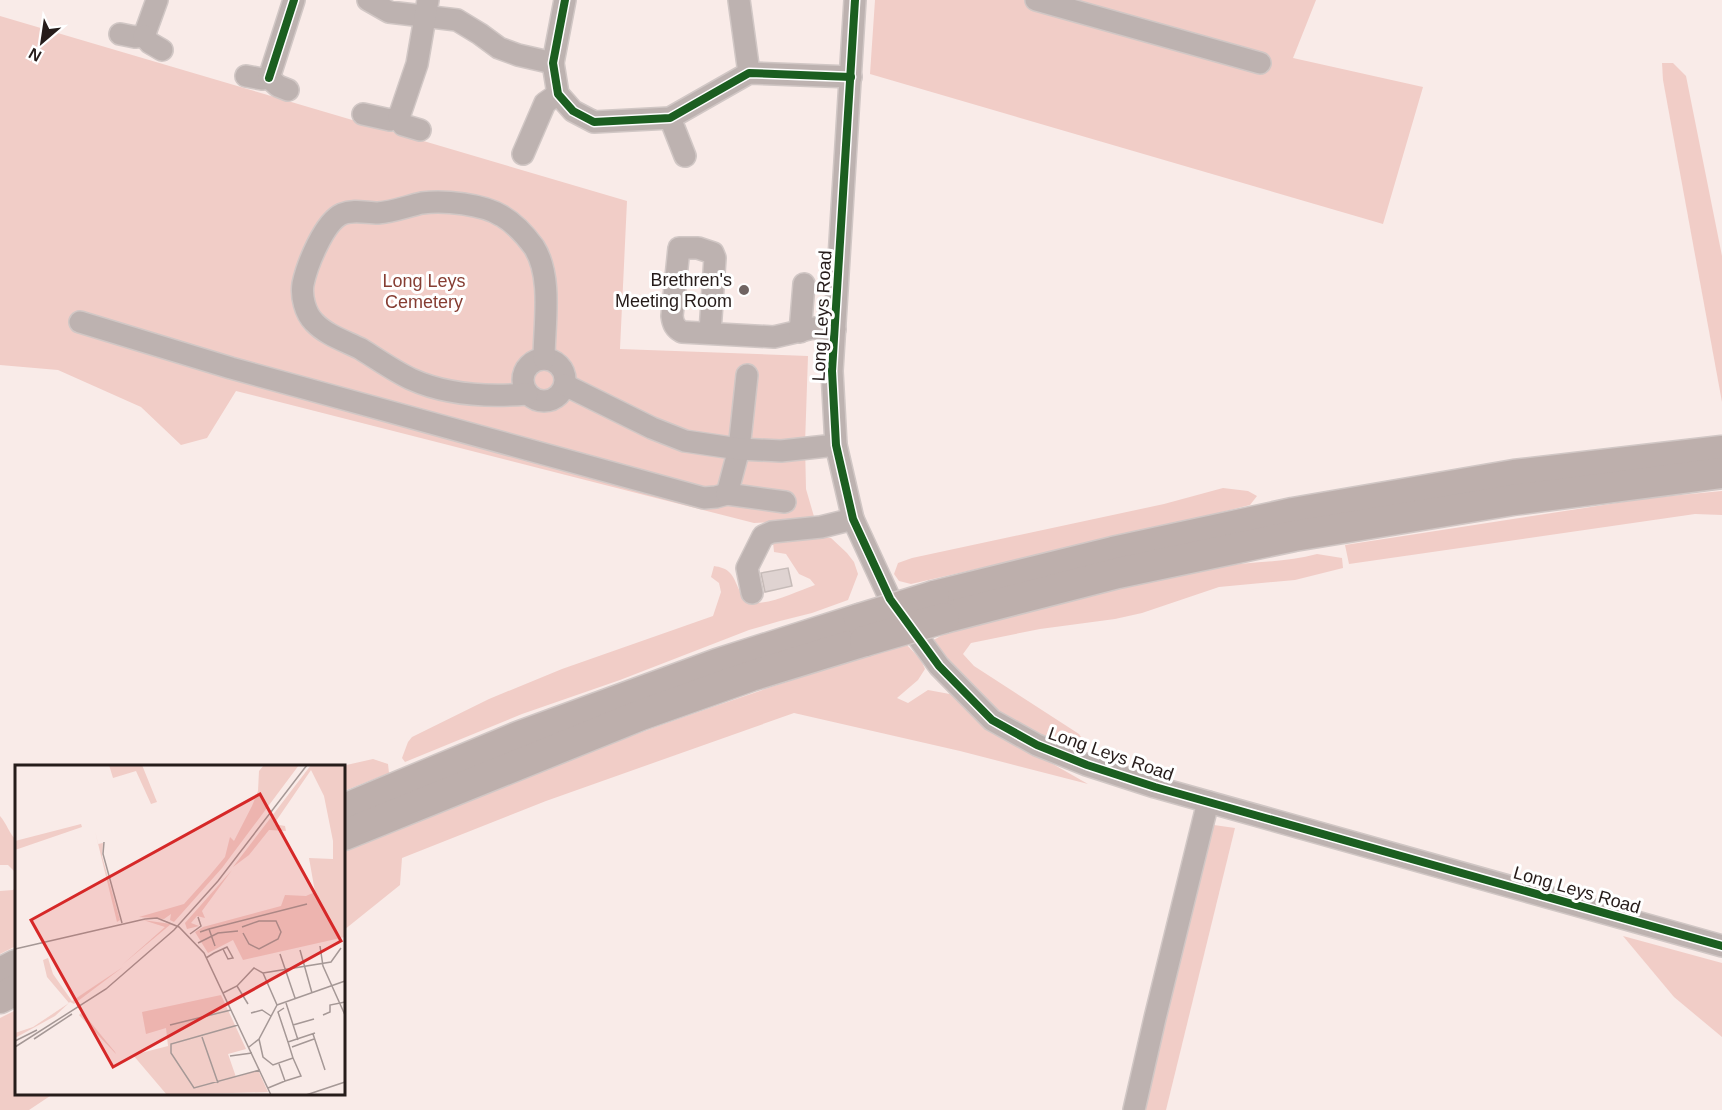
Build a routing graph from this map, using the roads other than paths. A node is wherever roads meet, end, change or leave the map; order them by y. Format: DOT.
graph roads {
  1 [pos="157,0"];
  2 [pos="294,0"];
  3 [pos="368,0"];
  4 [pos="565,0"];
  5 [pos="739,0"];
  6 [pos="855,0"];
  7 [pos="1036,0"];
  8 [pos="427,8"];
  9 [pos="120,34"];
  10 [pos="144,36"];
  11 [pos="162,50"];
  12 [pos="553,63"];
  13 [pos="1260,63"];
  14 [pos="749,73"];
  15 [pos="246,76"];
  16 [pos="851,77"];
  17 [pos="269,78"];
  18 [pos="288,90"];
  19 [pos="558,94"];
  20 [pos="363,114"];
  21 [pos="399,117"];
  22 [pos="670,118"];
  23 [pos="420,130"];
  24 [pos="523,154"];
  25 [pos="686,156"];
  26 [pos="804,284"];
  27 [pos="80,322"];
  28 [pos="835,329"];
  29 [pos="710,332"];
  30 [pos="800,332"];
  31 [pos="544,359"];
  32 [pos="747,375"];
  33 [pos="565,385"];
  34 [pos="527,394"];
  35 [pos="836,445"];
  36 [pos="739,449"];
  37 [pos="1722,451"];
  38 [pos="1722,473"];
  39 [pos="727,494"];
  40 [pos="785,502"];
  41 [pos="853,519"];
  42 [pos="752,593"];
  43 [pos="939,607"];
  44 [pos="862,630"];
  45 [pos="1208,802"];
  46 [pos="345,809"];
  47 [pos="345,835"];
  48 [pos="1722,946"];
  49 [pos="15,966"];
  50 [pos="0,973"];
  51 [pos="15,990"];
  52 [pos="0,998"];
  53 [pos="1134,1110"];
  1 -- 10 [label="street"];
  2 -- 17 [label="street"];
  3 -- 8 [label="street"];
  4 -- 12 [label="street"];
  5 -- 14 [label="street"];
  6 -- 16 [label="street, Long Leys Road"];
  7 -- 13 [label="street"];
  8 -- 12 [label="street"];
  8 -- 21 [label="street"];
  9 -- 10 [label="street"];
  10 -- 11 [label="street"];
  12 -- 19 [label="street"];
  14 -- 16 [label="street"];
  14 -- 22 [label="street"];
  15 -- 17 [label="street"];
  16 -- 28 [label="street, Long Leys Road"];
  17 -- 18 [label="street"];
  19 -- 22 [label="street"];
  19 -- 24 [label="street"];
  20 -- 21 [label="street"];
  21 -- 23 [label="street"];
  22 -- 25 [label="street"];
  26 -- 30 [label="street"];
  27 -- 39 [label="street"];
  28 -- 30 [label="street"];
  28 -- 35 [label="street, Long Leys Road"];
  29 -- 30 [label="street"];
  31 -- 33 [label="street"];
  31 -- 34 [label="street"];
  31 -- 34 [label="street"];
  32 -- 36 [label="street"];
  33 -- 34 [label="street"];
  33 -- 36 [label="street"];
  35 -- 36 [label="street"];
  35 -- 41 [label="street, Long Leys Road"];
  36 -- 39 [label="street"];
  37 -- 43 [label="highway"];
  38 -- 43 [label="highway"];
  39 -- 40 [label="street"];
  41 -- 42 [label="street"];
  41 -- 45 [label="street, Long Leys Road"];
  43 -- 44 [label="highway, bridge"];
  44 -- 46 [label="highway"];
  44 -- 47 [label="highway"];
  45 -- 48 [label="street, Long Leys Road"];
  45 -- 53 [label="street"];
  49 -- 50 [label="highway"];
  51 -- 52 [label="highway"];
}
